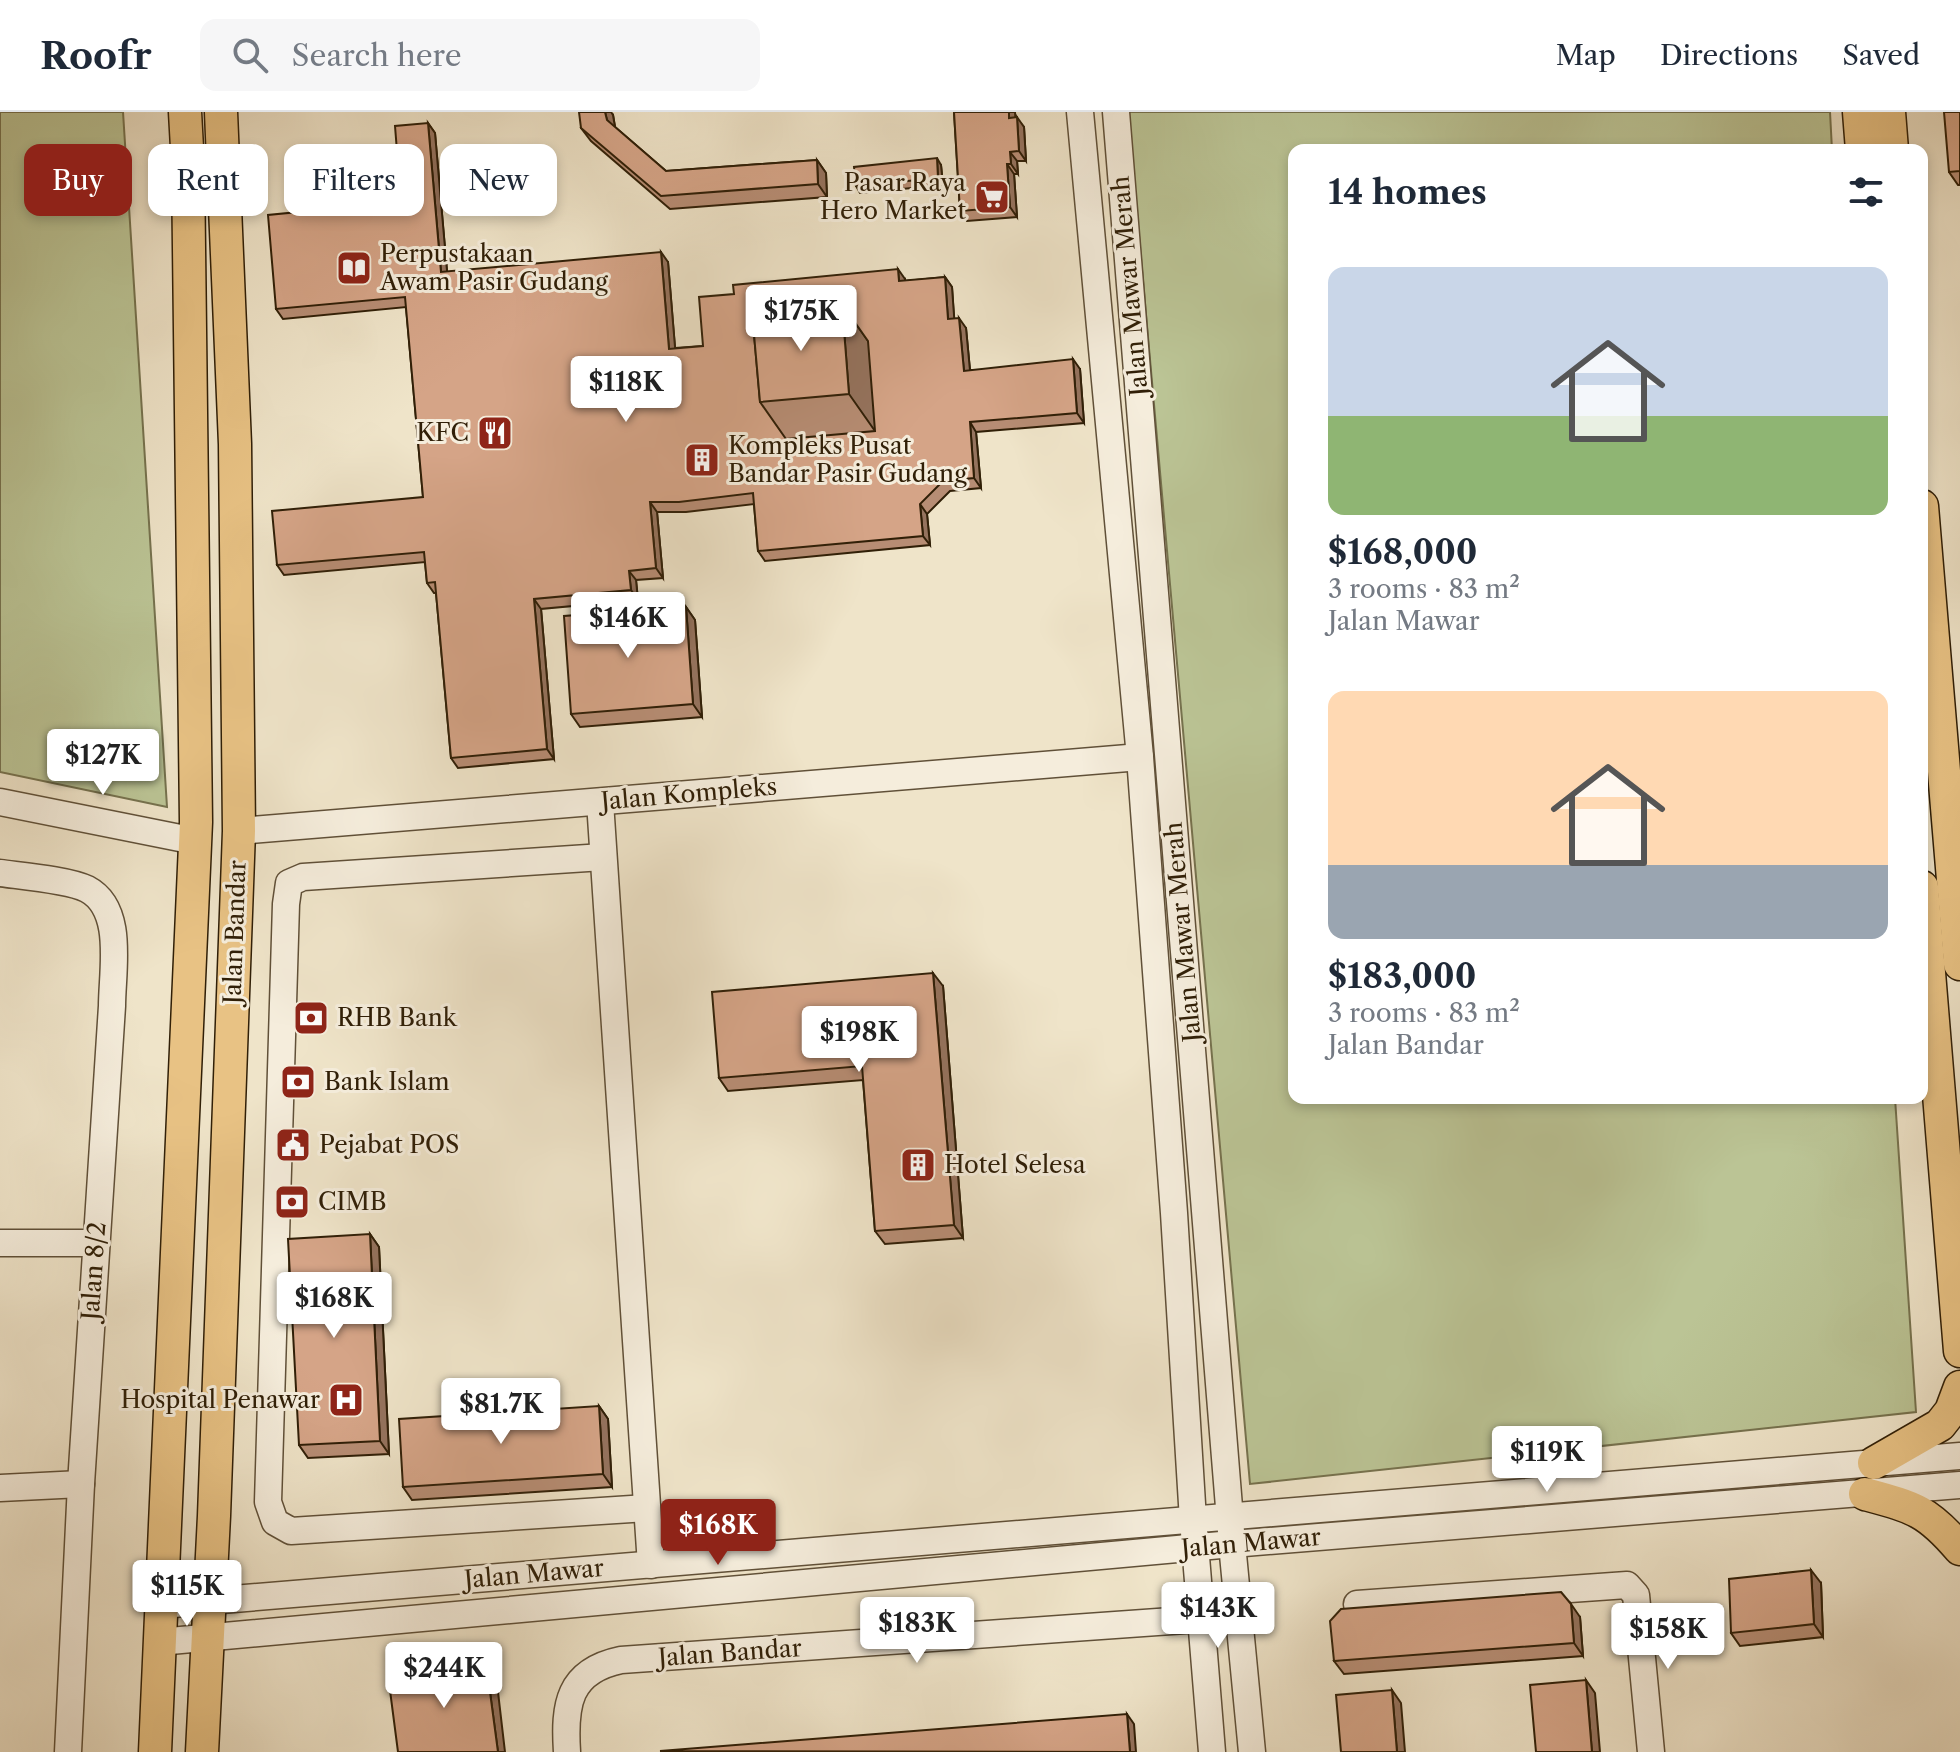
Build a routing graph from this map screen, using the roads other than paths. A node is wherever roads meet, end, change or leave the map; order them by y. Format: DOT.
graph roads {
  1 [pos="185,112"];
  2 [pos="221,112"];
  3 [pos="1080,112"];
  4 [pos="1116,112"];
  5 [pos="1859,112"];
  6 [pos="1889,112"];
  7 [pos="1862,144"];
  8 [pos="1892,144"];
  9 [pos="1928,578"];
  10 [pos="1140,757"];
  11 [pos="0,802"];
  12 [pos="600,802"];
  13 [pos="239,831"];
  14 [pos="195,841"];
  15 [pos="603,857"];
  16 [pos="0,873"];
  17 [pos="1928,960"];
  18 [pos="1960,964"];
  19 [pos="0,1243"];
  20 [pos="96,1243"];
  21 [pos="1960,1351"];
  22 [pos="1960,1387"];
  23 [pos="1960,1456"];
  24 [pos="1869,1478"];
  25 [pos="81,1484"];
  26 [pos="1960,1485"];
  27 [pos="0,1488"];
  28 [pos="647,1508"];
  29 [pos="1232,1517"];
  30 [pos="1193,1520"];
  31 [pos="1232,1544"];
  32 [pos="1195,1547"];
  33 [pos="1960,1549"];
  34 [pos="651,1565"];
  35 [pos="209,1601"];
  36 [pos="1357,1604"];
  37 [pos="161,1605"];
  38 [pos="1200,1619"];
  39 [pos="207,1639"];
  40 [pos="159,1642"];
  41 [pos="68,1752"];
  42 [pos="155,1752"];
  43 [pos="202,1752"];
  44 [pos="567,1752"];
  45 [pos="1212,1752"];
  46 [pos="1252,1752"];
  47 [pos="1651,1752"];
  1 -- 14 [label="main road, Jalan Bandar"];
  2 -- 13 [label="main road, Jalan Bandar"];
  3 -- 10 [label="street, Jalan Mawar Merah"];
  4 -- 29 [label="street, Jalan Mawar Merah"];
  5 -- 7 [label="main road"];
  6 -- 8 [label="main road"];
  9 -- 18 [label="main road"];
  10 -- 12 [label="street, Jalan Kompleks"];
  10 -- 30 [label="street, Jalan Mawar Merah"];
  11 -- 14 [label="street"];
  12 -- 13 [label="street, Jalan Kompleks"];
  12 -- 15 [label="street"];
  13 -- 35 [label="main road, Jalan Bandar"];
  14 -- 37 [label="main road, Jalan Bandar"];
  15 -- 28 [label="street"];
  15 -- 28 [label="street"];
  16 -- 20 [label="street, Jalan 8/2"];
  17 -- 21 [label="main road"];
  19 -- 20 [label="street"];
  20 -- 25 [label="street, Jalan 8/2"];
  22 -- 24 [label="main road"];
  23 -- 24 [label="street, Jalan Mawar"];
  24 -- 26 [label="street, Jalan Mawar"];
  24 -- 29 [label="street, Jalan Mawar"];
  24 -- 31 [label="street, Jalan Mawar"];
  24 -- 33 [label="main road"];
  25 -- 27 [label="street"];
  25 -- 41 [label="street, Jalan 8/2"];
  28 -- 34 [label="street"];
  29 -- 30 [label="street, Jalan Mawar"];
  29 -- 31 [label="street, Jalan Mawar Merah"];
  30 -- 32 [label="street, Jalan Mawar Merah"];
  30 -- 34 [label="street, Jalan Mawar"];
  31 -- 32 [label="street, Jalan Mawar"];
  31 -- 46 [label="street, Jalan Mawar Merah"];
  32 -- 38 [label="street, Jalan Mawar Merah"];
  32 -- 39 [label="street, Jalan Mawar"];
  34 -- 35 [label="street, Jalan Mawar"];
  35 -- 37 [label="street, Jalan Mawar"];
  35 -- 39 [label="main road, Jalan Bandar"];
  36 -- 47 [label="street"];
  37 -- 40 [label="main road, Jalan Bandar"];
  38 -- 44 [label="street, Jalan Bandar"];
  38 -- 45 [label="street, Jalan Mawar Merah"];
  39 -- 40 [label="street, Jalan Mawar"];
  39 -- 43 [label="main road, Jalan Bandar"];
  40 -- 42 [label="main road, Jalan Bandar"];
}
